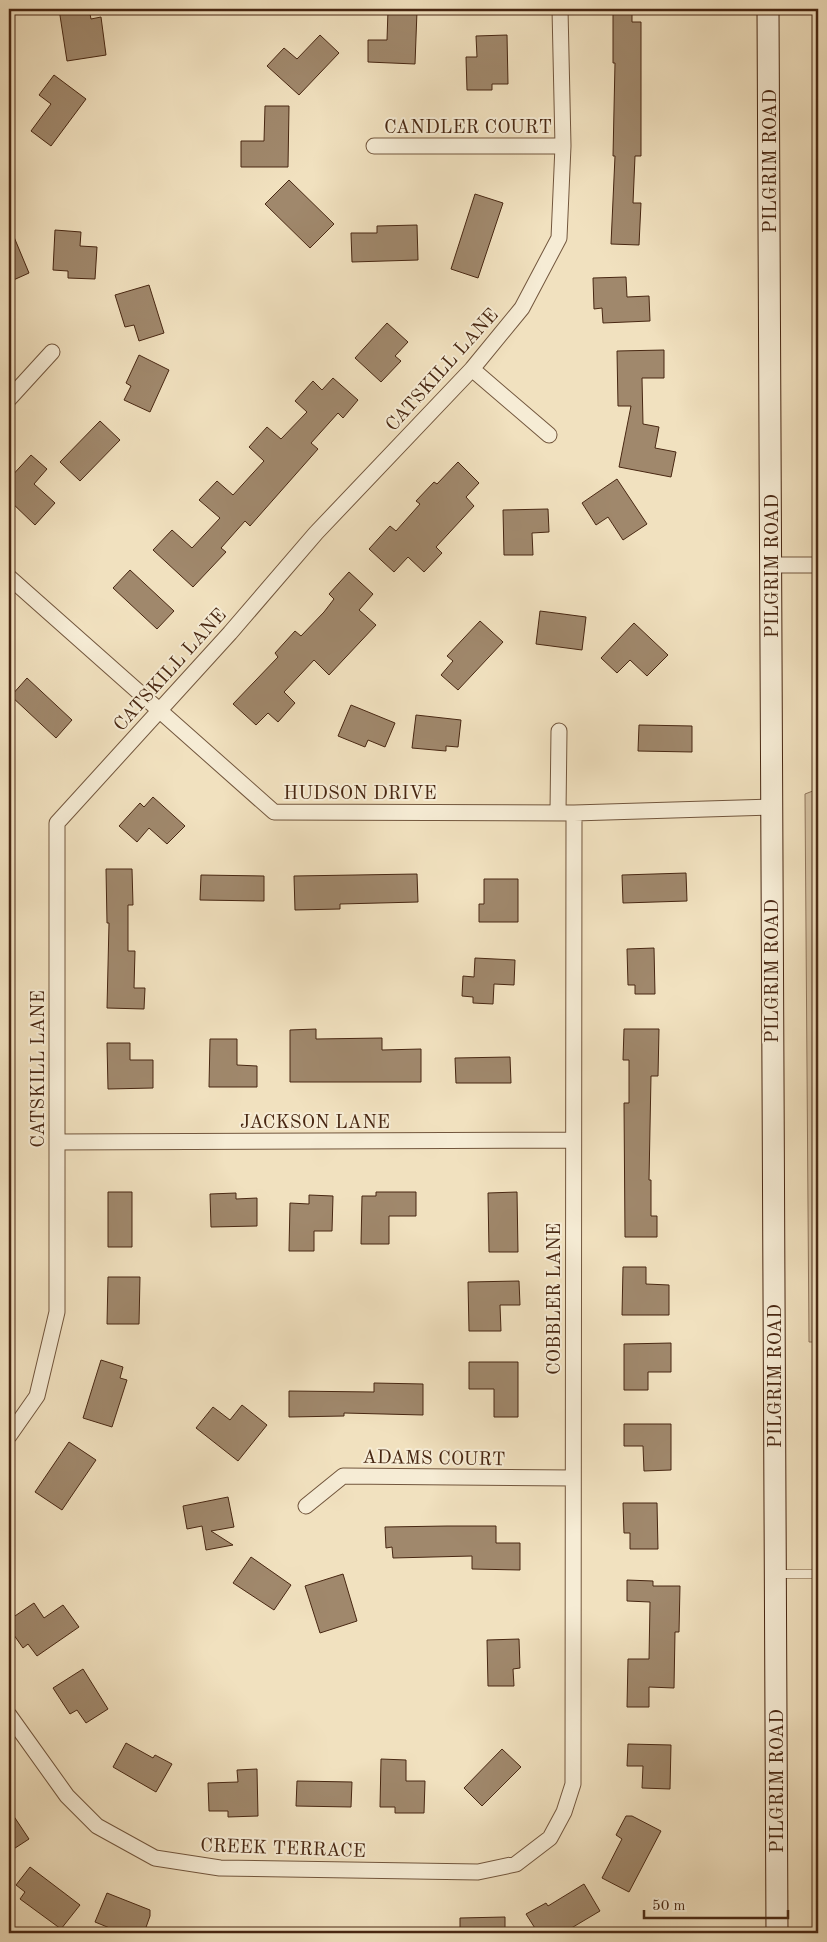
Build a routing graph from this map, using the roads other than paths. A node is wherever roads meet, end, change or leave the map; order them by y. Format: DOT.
graph roads {
  1 [pos="560,9"];
  2 [pos="768,9"];
  3 [pos="374,146"];
  4 [pos="563,146"];
  5 [pos="52,352"];
  6 [pos="472,369"];
  7 [pos="9,400"];
  8 [pos="549,435"];
  9 [pos="771,565"];
  10 [pos="818,565"];
  11 [pos="9,577"];
  12 [pos="158,711"];
  13 [pos="559,731"];
  14 [pos="770,807"];
  15 [pos="558,812"];
  16 [pos="574,814"];
  17 [pos="573,1140"];
  18 [pos="57,1142"];
  19 [pos="9,1436"];
  20 [pos="573,1478"];
  21 [pos="306,1506"];
  22 [pos="775,1574"];
  23 [pos="818,1574"];
  24 [pos="9,1715"];
  25 [pos="573,1784"];
  26 [pos="777,1933"];
  1 -- 4 [label="street, CATSKILL LANE"];
  2 -- 9 [label="street, PILGRIM ROAD"];
  3 -- 4 [label="street, CANDLER COURT"];
  4 -- 6 [label="street, CATSKILL LANE"];
  5 -- 7 [label="street"];
  6 -- 8 [label="street"];
  6 -- 12 [label="street, CATSKILL LANE"];
  9 -- 10 [label="street"];
  9 -- 14 [label="street, PILGRIM ROAD"];
  11 -- 12 [label="street, HUDSON DRIVE"];
  12 -- 15 [label="street, HUDSON DRIVE"];
  12 -- 18 [label="street, CATSKILL LANE"];
  13 -- 15 [label="street"];
  14 -- 16 [label="street, HUDSON DRIVE"];
  14 -- 22 [label="street, PILGRIM ROAD"];
  15 -- 16 [label="street, HUDSON DRIVE"];
  16 -- 17 [label="street, COBBLER LANE"];
  17 -- 18 [label="street, JACKSON LANE"];
  17 -- 20 [label="street, COBBLER LANE"];
  18 -- 19 [label="street, CATSKILL LANE"];
  20 -- 21 [label="street, ADAMS COURT"];
  20 -- 25 [label="street, COBBLER LANE"];
  22 -- 23 [label="lane"];
  22 -- 26 [label="street, PILGRIM ROAD"];
  24 -- 25 [label="street, CREEK TERRACE"];
}
